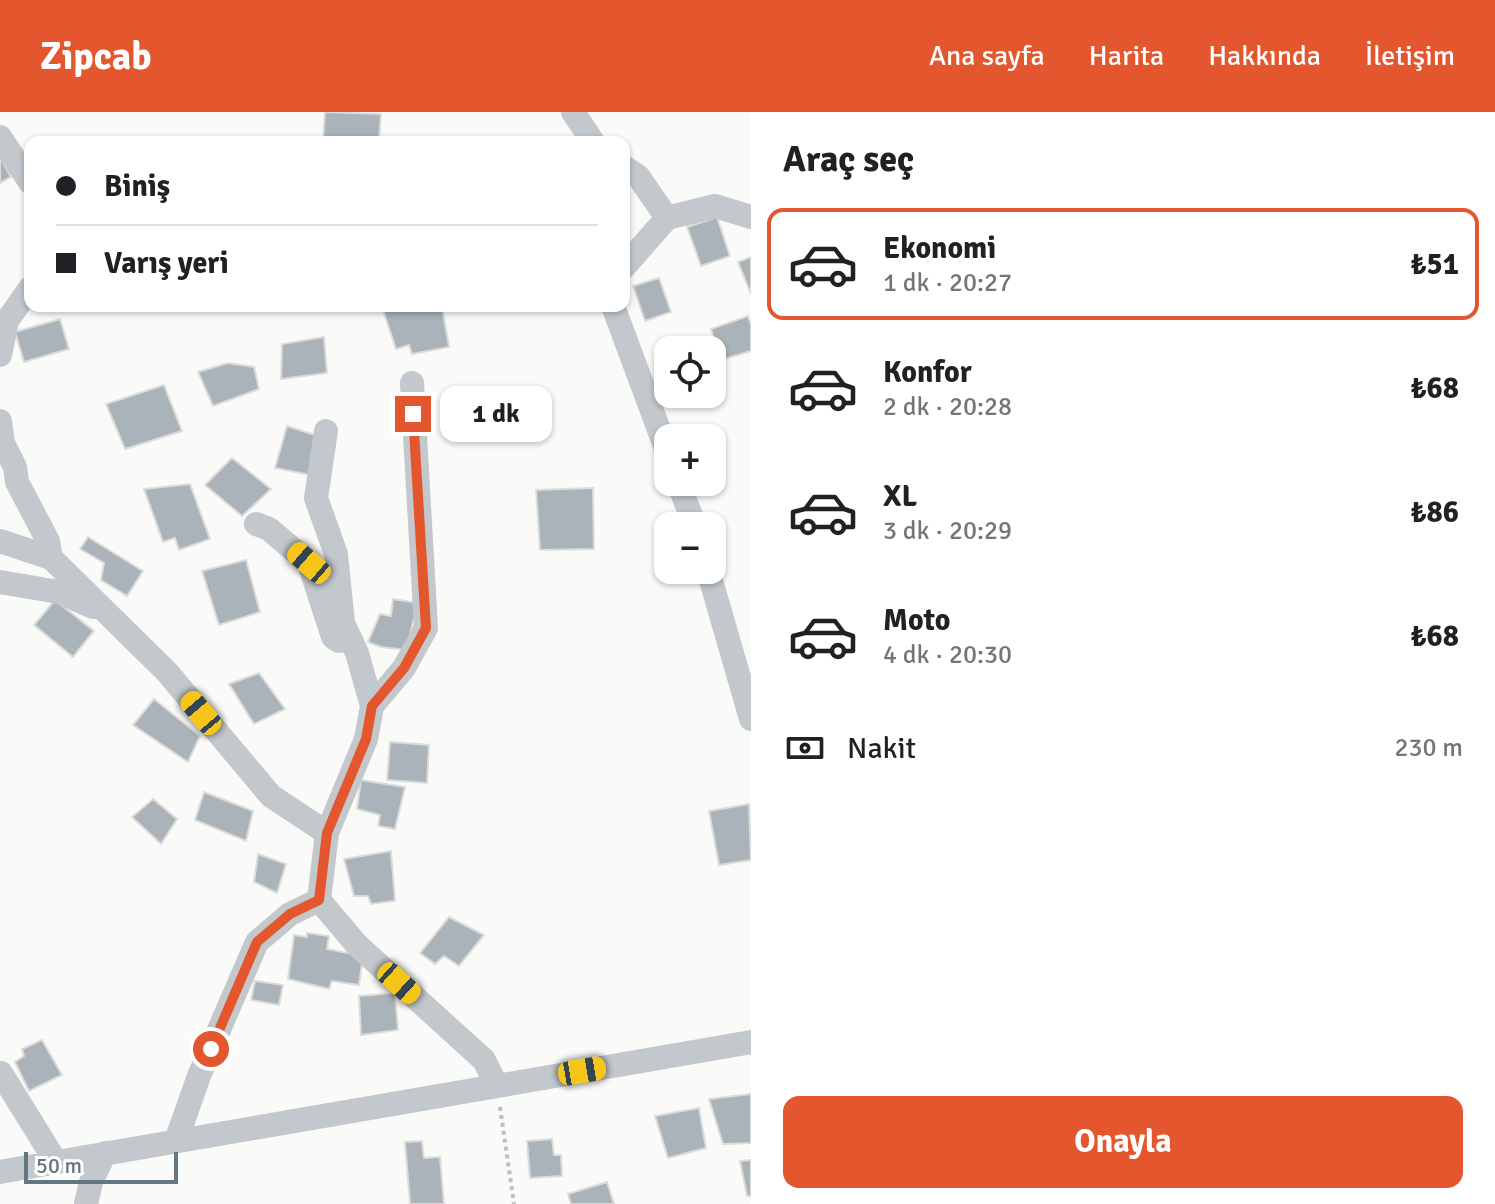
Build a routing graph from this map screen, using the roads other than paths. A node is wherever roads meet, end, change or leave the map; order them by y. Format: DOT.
graph roads {
  1 [pos="573,112"];
  2 [pos="589,136"];
  3 [pos="0,137"];
  4 [pos="630,171"];
  5 [pos="24,173"];
  6 [pos="751,217"];
  7 [pos="667,218"];
  8 [pos="630,260"];
  9 [pos="24,297"];
  10 [pos="615,312"];
  11 [pos="0,355"];
  12 [pos="412,383"];
  13 [pos="0,421"];
  14 [pos="657,424"];
  15 [pos="326,431"];
  16 [pos="256,524"];
  17 [pos="0,541"];
  18 [pos="51,558"];
  19 [pos="0,582"];
  20 [pos="712,584"];
  21 [pos="106,612"];
  22 [pos="357,653"];
  23 [pos="372,706"];
  24 [pos="751,719"];
  25 [pos="327,833"];
  26 [pos="319,900"];
  27 [pos="751,1042"];
  28 [pos="1,1073"];
  29 [pos="497,1086"];
  30 [pos="176,1141"];
  31 [pos="105,1153"];
  32 [pos="56,1162"];
  33 [pos="0,1172"];
  34 [pos="86,1204"];
  1 -- 2 [label="street"];
  3 -- 5 [label="street"];
  4 -- 7 [label="street"];
  6 -- 7 [label="street"];
  7 -- 8 [label="street"];
  9 -- 11 [label="street"];
  10 -- 14 [label="street"];
  12 -- 23 [label="street"];
  13 -- 18 [label="street"];
  15 -- 22 [label="street"];
  16 -- 22 [label="street"];
  17 -- 18 [label="street"];
  18 -- 21 [label="street"];
  19 -- 21 [label="street"];
  20 -- 24 [label="street"];
  21 -- 25 [label="street"];
  22 -- 23 [label="street"];
  23 -- 25 [label="street"];
  25 -- 26 [label="street"];
  26 -- 29 [label="street"];
  26 -- 30 [label="street"];
  27 -- 29 [label="street"];
  28 -- 32 [label="street"];
  29 -- 30 [label="street"];
  30 -- 31 [label="street"];
  31 -- 32 [label="street"];
  31 -- 34 [label="street"];
  32 -- 33 [label="street"];
}
